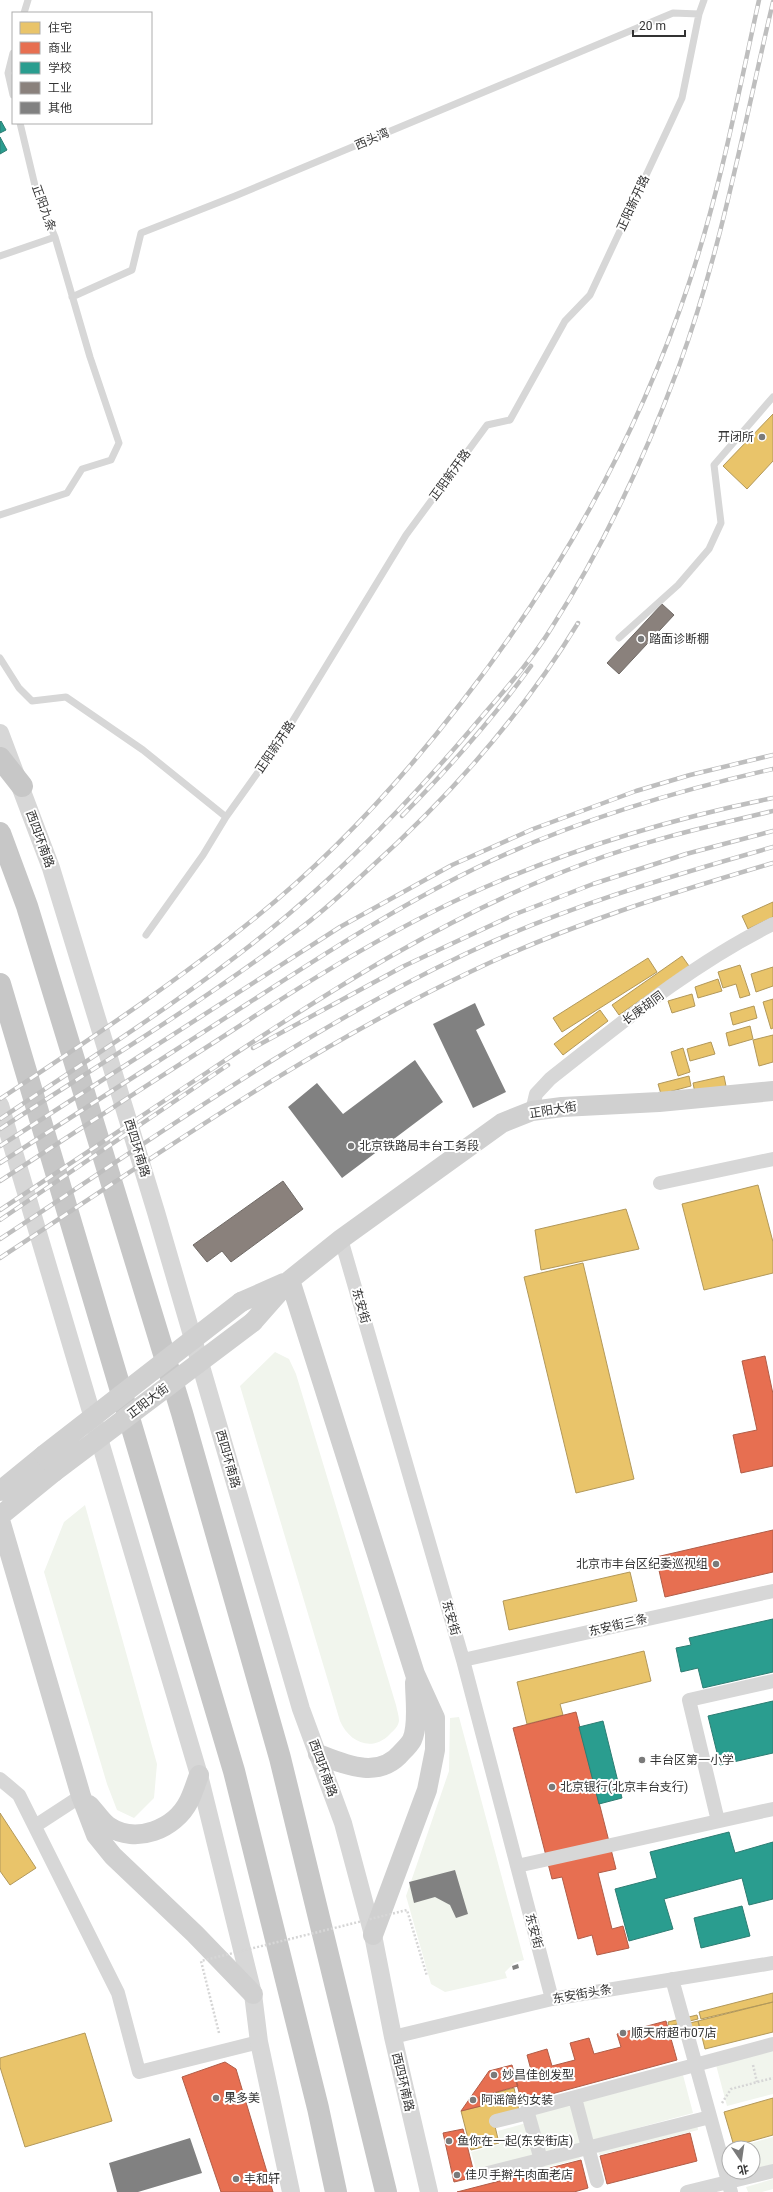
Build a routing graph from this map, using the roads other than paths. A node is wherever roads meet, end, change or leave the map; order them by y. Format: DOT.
graph roads {
  1 [pos="28,0"];
  2 [pos="704,0"];
  3 [pos="24,12"];
  4 [pos="699,14"];
  5 [pos="12,57"];
  6 [pos="12,91"];
  7 [pos="20,124"];
  8 [pos="55,238"];
  9 [pos="0,256"];
  10 [pos="72,297"];
  11 [pos="773,397"];
  12 [pos="0,515"];
  13 [pos="619,638"];
  14 [pos="0,658"];
  15 [pos="0,733"];
  16 [pos="0,758"];
  17 [pos="22,786"];
  18 [pos="226,817"];
  19 [pos="0,833"];
  20 [pos="773,924"];
  21 [pos="146,935"];
  22 [pos="0,984"];
  23 [pos="773,1091"];
  24 [pos="0,1105"];
  25 [pos="532,1111"];
  26 [pos="773,1159"];
  27 [pos="660,1183"];
  28 [pos="341,1239"];
  29 [pos="290,1280"];
  30 [pos="49,1463"];
  31 [pos="0,1491"];
  32 [pos="0,1516"];
  33 [pos="0,1520"];
  34 [pos="773,1591"];
  35 [pos="463,1660"];
  36 [pos="415,1674"];
  37 [pos="773,1681"];
  38 [pos="318,1754"];
  39 [pos="199,1775"];
  40 [pos="0,1779"];
  41 [pos="82,1796"];
  42 [pos="773,1809"];
  43 [pos="718,1821"];
  44 [pos="35,1826"];
  45 [pos="517,1866"];
  46 [pos="373,1935"];
  47 [pos="773,1963"];
  48 [pos="672,1979"];
  49 [pos="253,1994"];
  50 [pos="552,1999"];
  51 [pos="393,2037"];
  52 [pos="259,2042"];
  53 [pos="773,2044"];
  54 [pos="696,2065"];
  55 [pos="575,2098"];
  56 [pos="318,2108"];
  57 [pos="715,2112"];
  58 [pos="528,2113"];
  59 [pos="496,2121"];
  60 [pos="588,2148"];
  61 [pos="541,2160"];
  62 [pos="773,2172"];
  63 [pos="488,2173"];
  64 [pos="596,2181"];
  65 [pos="730,2187"];
  66 [pos="291,2192"];
  67 [pos="324,2192"];
  68 [pos="336,2192"];
  69 [pos="386,2192"];
  70 [pos="429,2192"];
  71 [pos="686,2192"];
  1 -- 3 [label="lane"];
  2 -- 4 [label="lane, 正阳新开路"];
  4 -- 10 [label="lane, 西头湾"];
  4 -- 18 [label="lane, 正阳新开路"];
  5 -- 6 [label="lane"];
  7 -- 8 [label="lane, 正阳九条"];
  8 -- 9 [label="lane, 正阳九条"];
  8 -- 10 [label="lane"];
  10 -- 12 [label="lane"];
  11 -- 13 [label="lane"];
  14 -- 18 [label="lane"];
  15 -- 17 [label="street, 西四环南路"];
  16 -- 17 [label="highway"];
  17 -- 38 [label="street, 西四环南路"];
  18 -- 21 [label="lane, 正阳新开路"];
  19 -- 69 [label="highway"];
  20 -- 25 [label="street, 长庚胡同"];
  22 -- 56 [label="highway"];
  23 -- 25 [label="main road, 正阳大街"];
  24 -- 39 [label="street"];
  25 -- 28 [label="main road, 正阳大街"];
  26 -- 27 [label="street"];
  28 -- 29 [label="main road, 正阳大街"];
  28 -- 35 [label="street, 东安街"];
  29 -- 30 [label="main road, 正阳大街, bridge"];
  29 -- 30 [label="main road, 正阳大街, bridge"];
  29 -- 36 [label="main road"];
  30 -- 31 [label="main road, 正阳大街"];
  30 -- 32 [label="main road, 正阳大街"];
  33 -- 41 [label="main road"];
  34 -- 35 [label="street, 东安街三条"];
  35 -- 45 [label="street, 东安街"];
  36 -- 38 [label="main road"];
  36 -- 46 [label="main road"];
  37 -- 43 [label="street"];
  38 -- 46 [label="street, 西四环南路"];
  39 -- 41 [label="main road"];
  39 -- 49 [label="street"];
  40 -- 44 [label="street"];
  41 -- 44 [label="street"];
  41 -- 49 [label="main road"];
  42 -- 43 [label="street"];
  43 -- 45 [label="street"];
  44 -- 52 [label="street"];
  45 -- 50 [label="street, 东安街"];
  46 -- 51 [label="street, 西四环南路"];
  47 -- 48 [label="street, 东安街头条"];
  48 -- 50 [label="street, 东安街头条"];
  48 -- 54 [label="street"];
  49 -- 52 [label="street"];
  50 -- 51 [label="street, 东安街头条"];
  51 -- 70 [label="street, 西四环南路"];
  52 -- 66 [label="street"];
  53 -- 54 [label="street"];
  54 -- 55 [label="street"];
  54 -- 57 [label="street"];
  55 -- 58 [label="street"];
  55 -- 60 [label="street"];
  56 -- 67 [label="highway"];
  56 -- 68 [label="highway"];
  57 -- 60 [label="street"];
  57 -- 65 [label="street"];
  58 -- 59 [label="street"];
  58 -- 61 [label="street"];
  60 -- 61 [label="street"];
  60 -- 64 [label="street"];
  61 -- 63 [label="street"];
  62 -- 65 [label="street"];
  65 -- 71 [label="street"];
}
